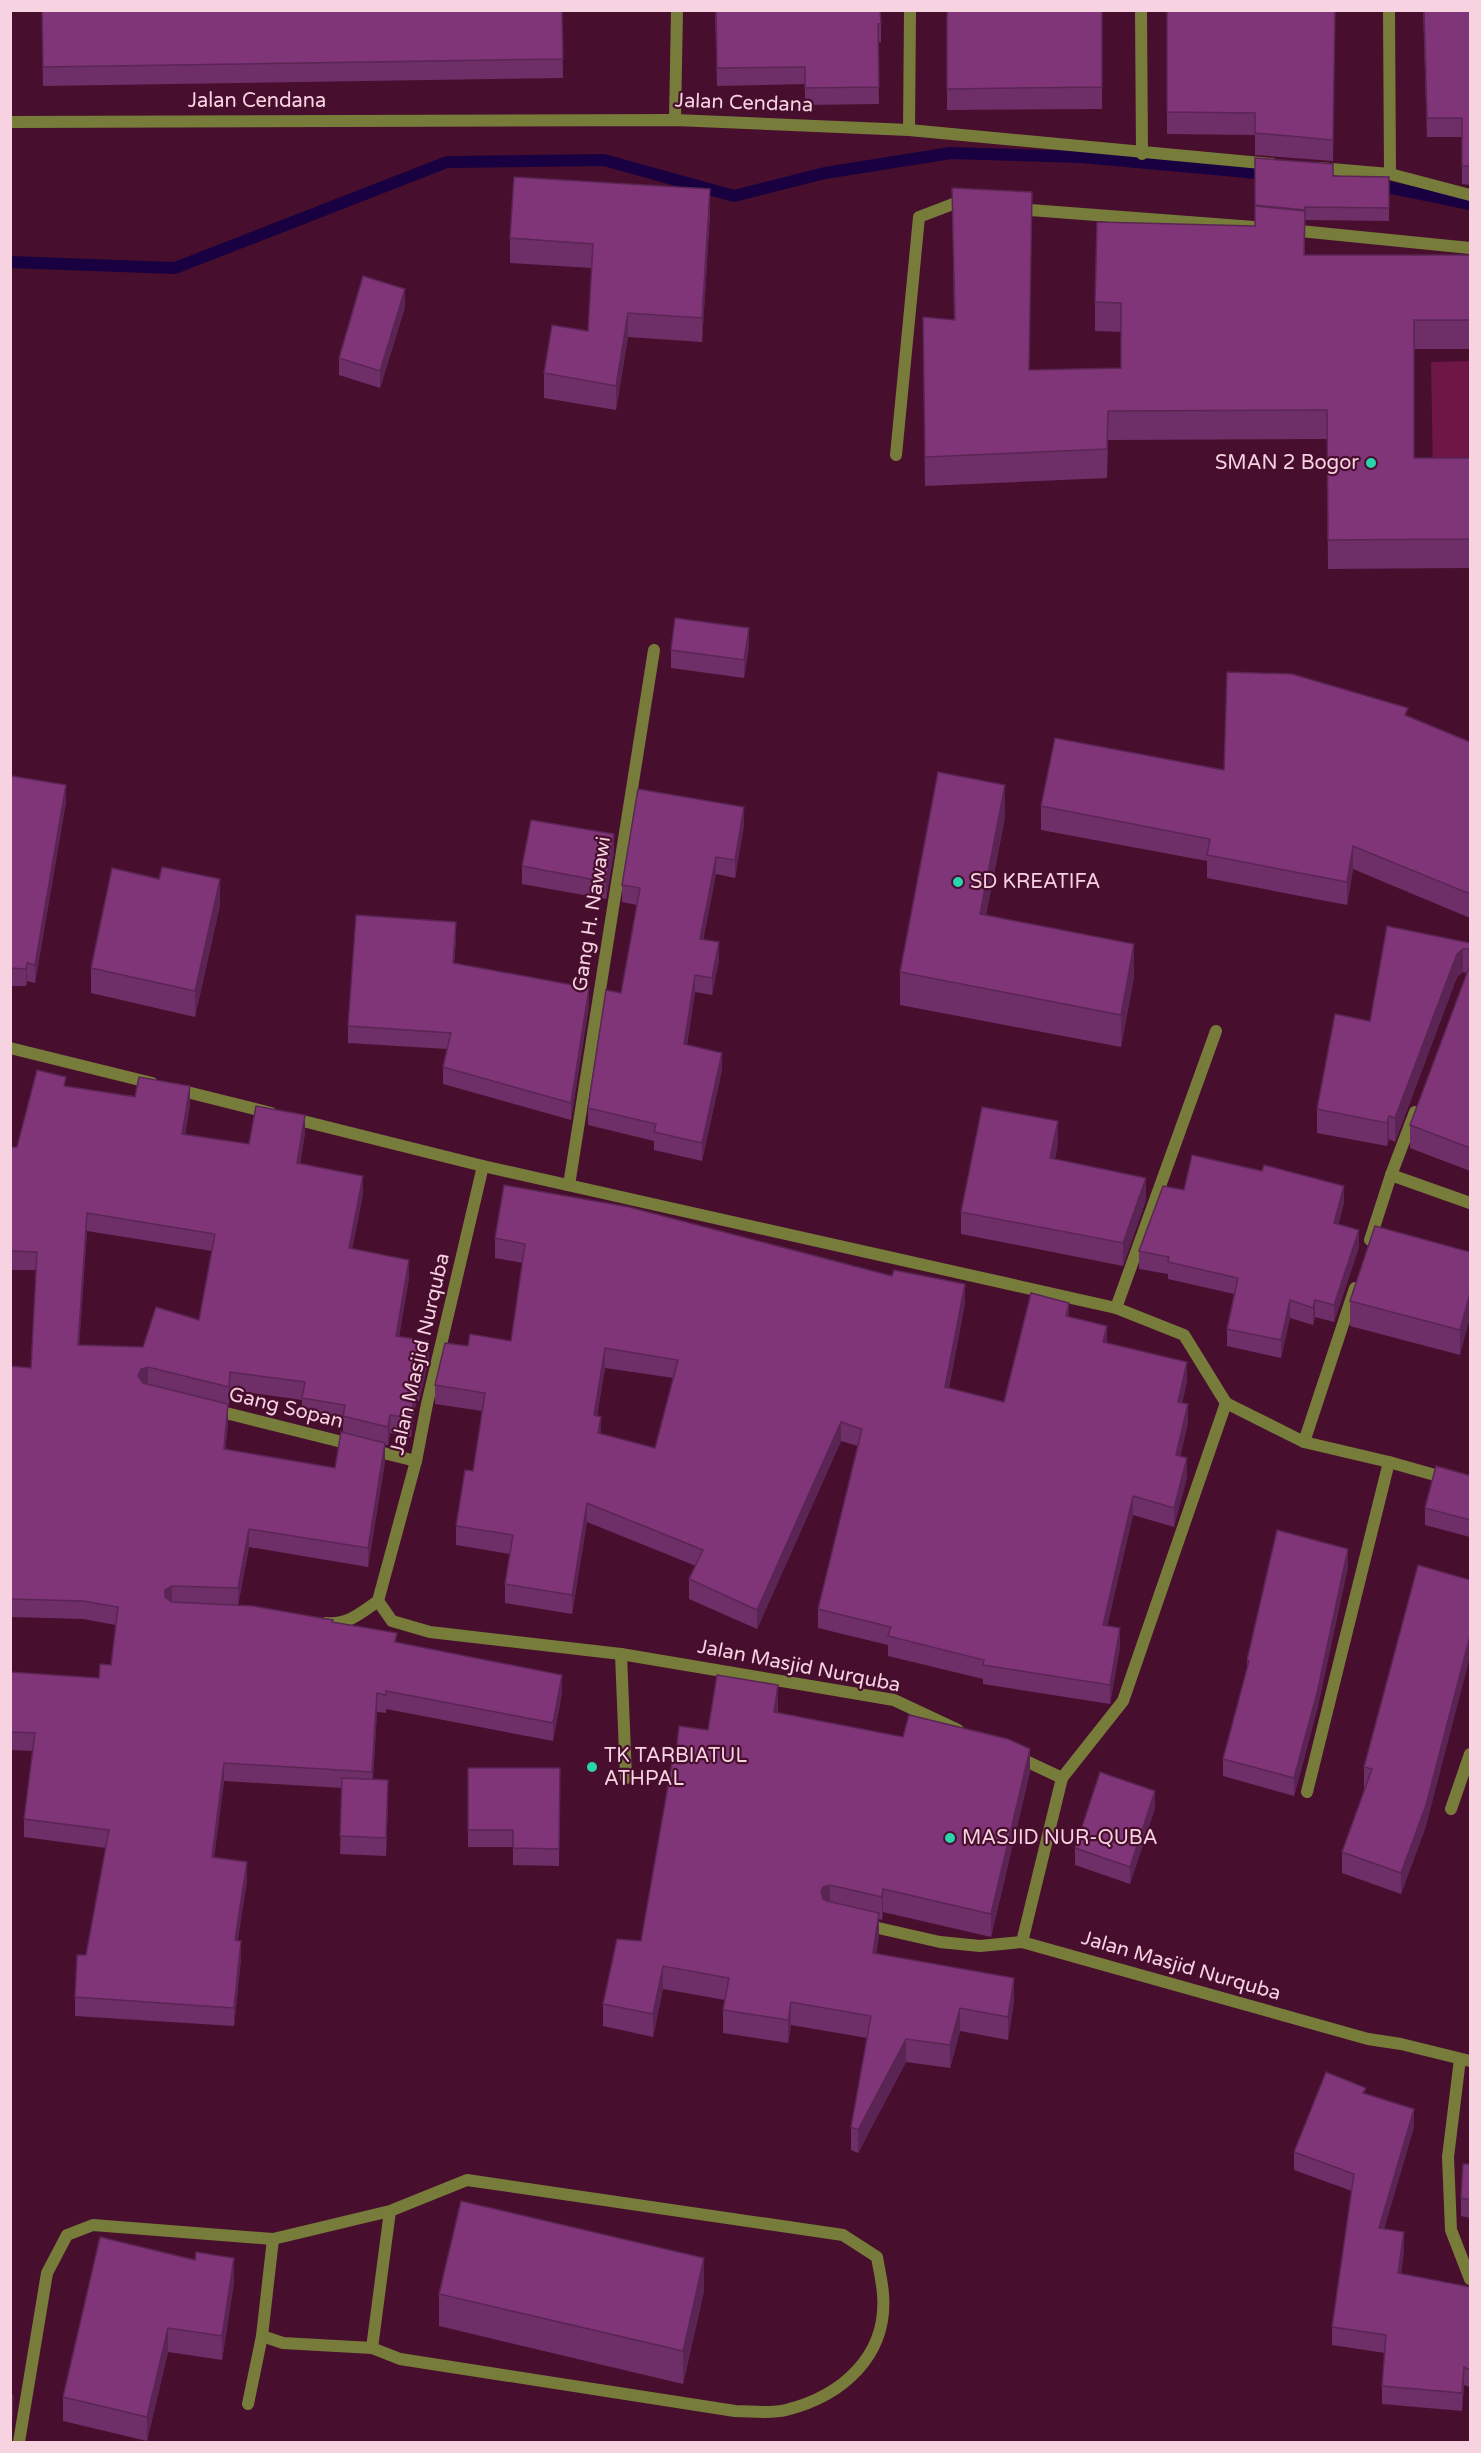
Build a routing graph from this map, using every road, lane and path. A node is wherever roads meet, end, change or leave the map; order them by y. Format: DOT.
graph roads {
  1 [pos="677,10"];
  2 [pos="910,10"];
  3 [pos="1141,10"];
  4 [pos="1389,10"];
  5 [pos="675,120"];
  6 [pos="10,122"];
  7 [pos="909,130"];
  8 [pos="1142,154"];
  9 [pos="1390,174"];
  10 [pos="1470,195"];
  11 [pos="977,206"];
  12 [pos="1000,208"];
  13 [pos="1470,248"];
  14 [pos="896,455"];
  15 [pos="654,650"];
  16 [pos="1216,1031"];
  17 [pos="10,1048"];
  18 [pos="1420,1100"];
  19 [pos="483,1166"];
  20 [pos="1391,1175"];
  21 [pos="569,1185"];
  22 [pos="1470,1203"];
  23 [pos="1366,1253"];
  24 [pos="1359,1275"];
  25 [pos="1116,1308"];
  26 [pos="1226,1403"];
  27 [pos="202,1407"];
  28 [pos="1305,1442"];
  29 [pos="416,1461"];
  30 [pos="1389,1462"];
  31 [pos="1470,1485"];
  32 [pos="378,1601"];
  33 [pos="316,1622"];
  34 [pos="621,1654"];
  35 [pos="967,1734"];
  36 [pos="999,1749"];
  37 [pos="1470,1754"];
  38 [pos="626,1778"];
  39 [pos="1062,1778"];
  40 [pos="1306,1792"];
  41 [pos="1451,1809"];
  42 [pos="851,1921"];
  43 [pos="1022,1942"];
  44 [pos="1465,2060"];
  45 [pos="390,2211"];
  46 [pos="273,2240"];
  47 [pos="1470,2279"];
  48 [pos="262,2336"];
  49 [pos="372,2348"];
  50 [pos="248,2404"];
  51 [pos="19,2442"];
  1 -- 5 [label="street"];
  2 -- 7 [label="street"];
  3 -- 8 [label="street"];
  4 -- 9 [label="street"];
  5 -- 6 [label="street, Jalan Cendana"];
  5 -- 7 [label="street, Jalan Cendana"];
  7 -- 8 [label="street, Jalan Cendana"];
  8 -- 9 [label="street, Jalan Cendana"];
  9 -- 10 [label="street, Jalan Cendana"];
  11 -- 14 [label="street"];
  12 -- 13 [label="street"];
  15 -- 21 [label="street, Gang H. Nawawi"];
  16 -- 25 [label="street"];
  17 -- 19 [label="street"];
  18 -- 20 [label="street"];
  19 -- 21 [label="street"];
  19 -- 29 [label="street, Jalan Masjid Nurquba"];
  20 -- 22 [label="street"];
  20 -- 23 [label="street"];
  21 -- 25 [label="street"];
  24 -- 28 [label="street"];
  25 -- 26 [label="street"];
  26 -- 28 [label="street"];
  26 -- 39 [label="street"];
  27 -- 29 [label="street, Gang Sopan"];
  28 -- 30 [label="street"];
  29 -- 32 [label="street, Jalan Masjid Nurquba"];
  30 -- 31 [label="street"];
  30 -- 40 [label="street"];
  32 -- 33 [label="street"];
  32 -- 34 [label="street, Jalan Masjid Nurquba"];
  34 -- 35 [label="street, Jalan Masjid Nurquba"];
  34 -- 38 [label="street"];
  36 -- 39 [label="street"];
  37 -- 41 [label="street"];
  39 -- 43 [label="street"];
  42 -- 43 [label="street"];
  43 -- 44 [label="street, Jalan Masjid Nurquba"];
  44 -- 47 [label="street"];
  45 -- 46 [label="street"];
  45 -- 49 [label="street"];
  45 -- 49 [label="street"];
  46 -- 48 [label="street"];
  46 -- 51 [label="street"];
  48 -- 49 [label="street"];
  48 -- 50 [label="street"];
}
